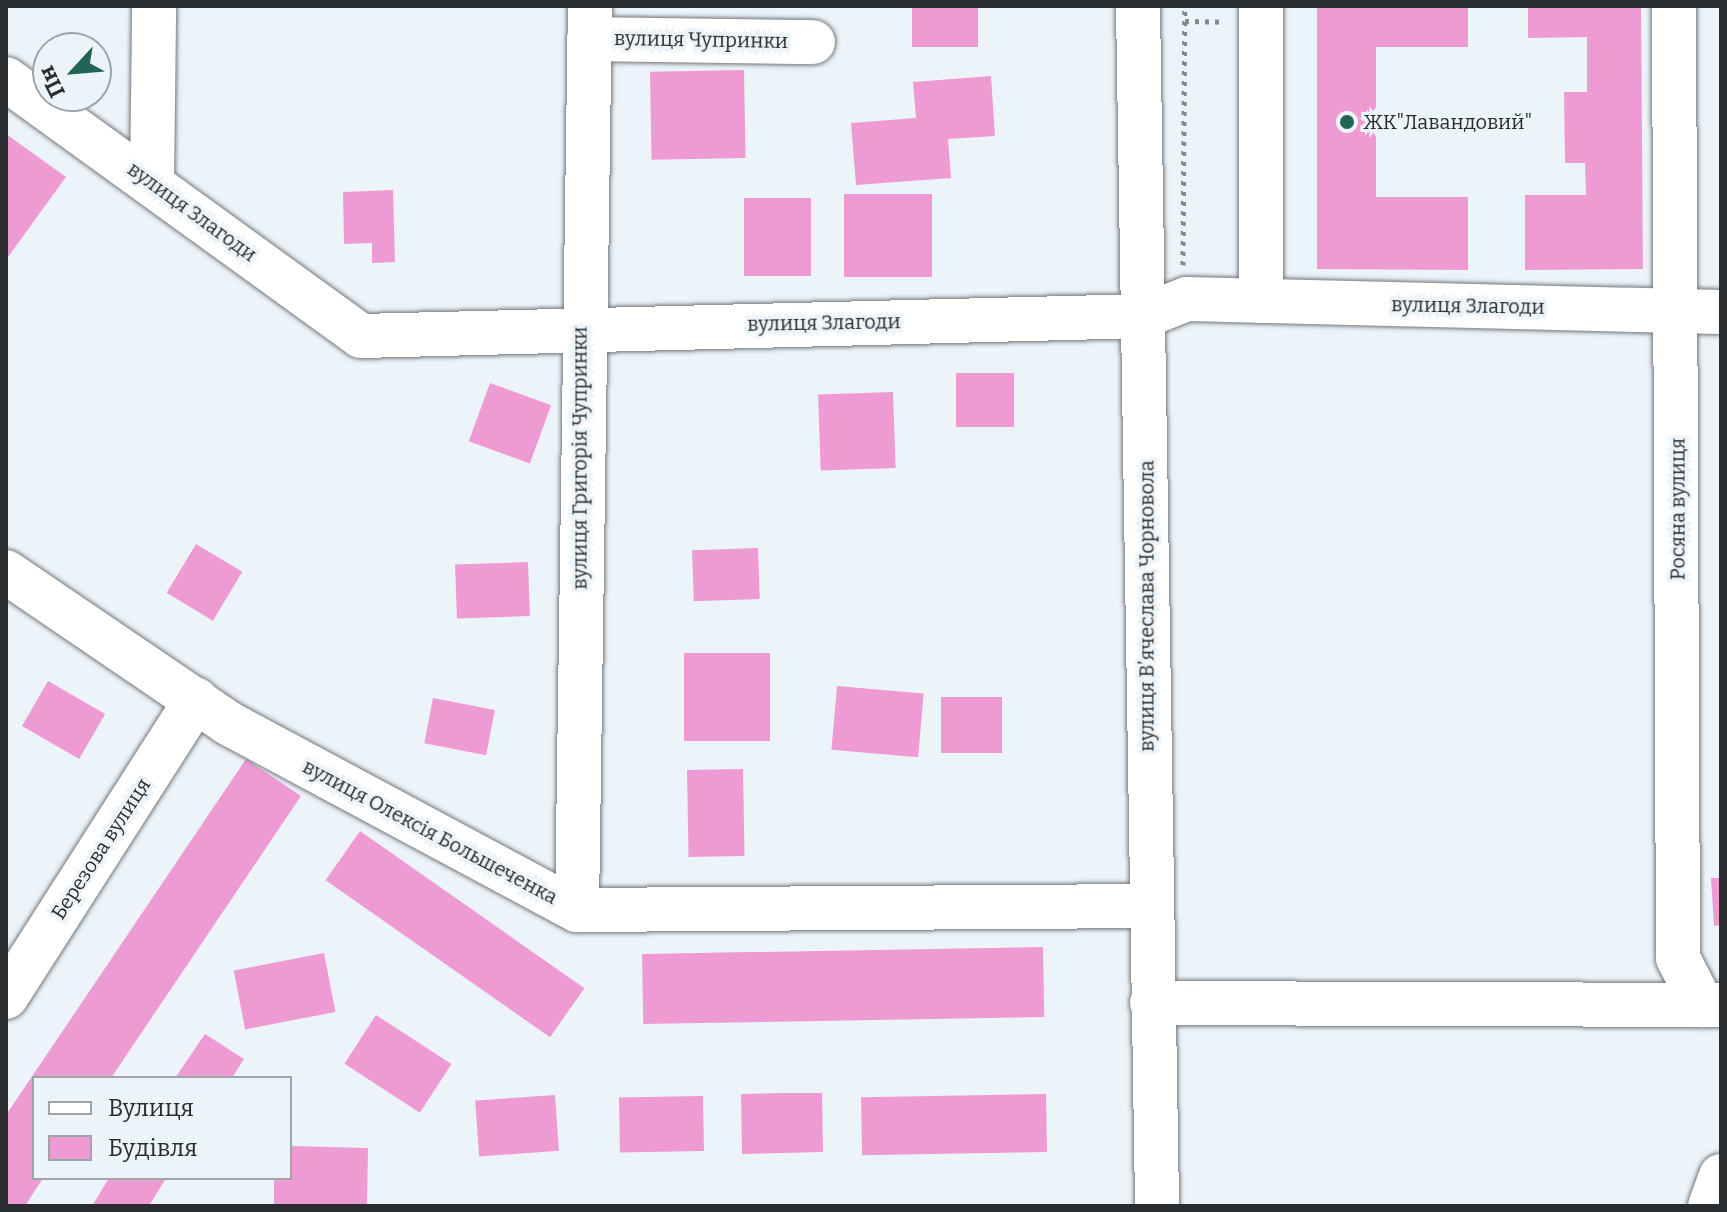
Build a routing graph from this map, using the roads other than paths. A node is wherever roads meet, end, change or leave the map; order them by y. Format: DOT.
graph roads {
  1 [pos="154,6"];
  2 [pos="1138,6"];
  3 [pos="1261,6"];
  4 [pos="1674,6"];
  5 [pos="590,22"];
  6 [pos="813,42"];
  7 [pos="6,79"];
  8 [pos="152,182"];
  9 [pos="1261,301"];
  10 [pos="1678,312"];
  11 [pos="1721,312"];
  12 [pos="1144,316"];
  13 [pos="580,328"];
  14 [pos="6,572"];
  15 [pos="196,700"];
  16 [pos="1149,906"];
  17 [pos="577,910"];
  18 [pos="6,997"];
  19 [pos="1152,1003"];
  20 [pos="1712,1005"];
  21 [pos="1721,1176"];
  22 [pos="1157,1206"];
  23 [pos="1710,1206"];
  1 -- 8 [label="street"];
  2 -- 12 [label="street, вулиця Вʼячеслава Чорновола"];
  3 -- 9 [label="street"];
  4 -- 10 [label="street, Росяна вулиця"];
  5 -- 6 [label="street, вулиця Чупринки"];
  5 -- 13 [label="street, вулиця Григорія Чупринки"];
  7 -- 8 [label="street, вулиця Злагоди"];
  8 -- 13 [label="street, вулиця Злагоди"];
  9 -- 10 [label="street, вулиця Злагоди"];
  9 -- 12 [label="street, вулиця Злагоди"];
  10 -- 11 [label="street, вулиця Злагоди"];
  10 -- 20 [label="street, Росяна вулиця"];
  12 -- 13 [label="street, вулиця Злагоди"];
  12 -- 16 [label="street, вулиця Вʼячеслава Чорновола"];
  13 -- 17 [label="street, вулиця Григорія Чупринки"];
  14 -- 15 [label="street, вулиця Олексія Большеченка"];
  15 -- 17 [label="street, вулиця Олексія Большеченка"];
  15 -- 18 [label="street, Березова вулиця"];
  16 -- 17 [label="street, вулиця Олексія Большеченка"];
  16 -- 19 [label="street, вулиця Вʼячеслава Чорновола"];
  19 -- 20 [label="street"];
  19 -- 22 [label="street, вулиця Вʼячеслава Чорновола"];
  21 -- 23 [label="street"];
}
